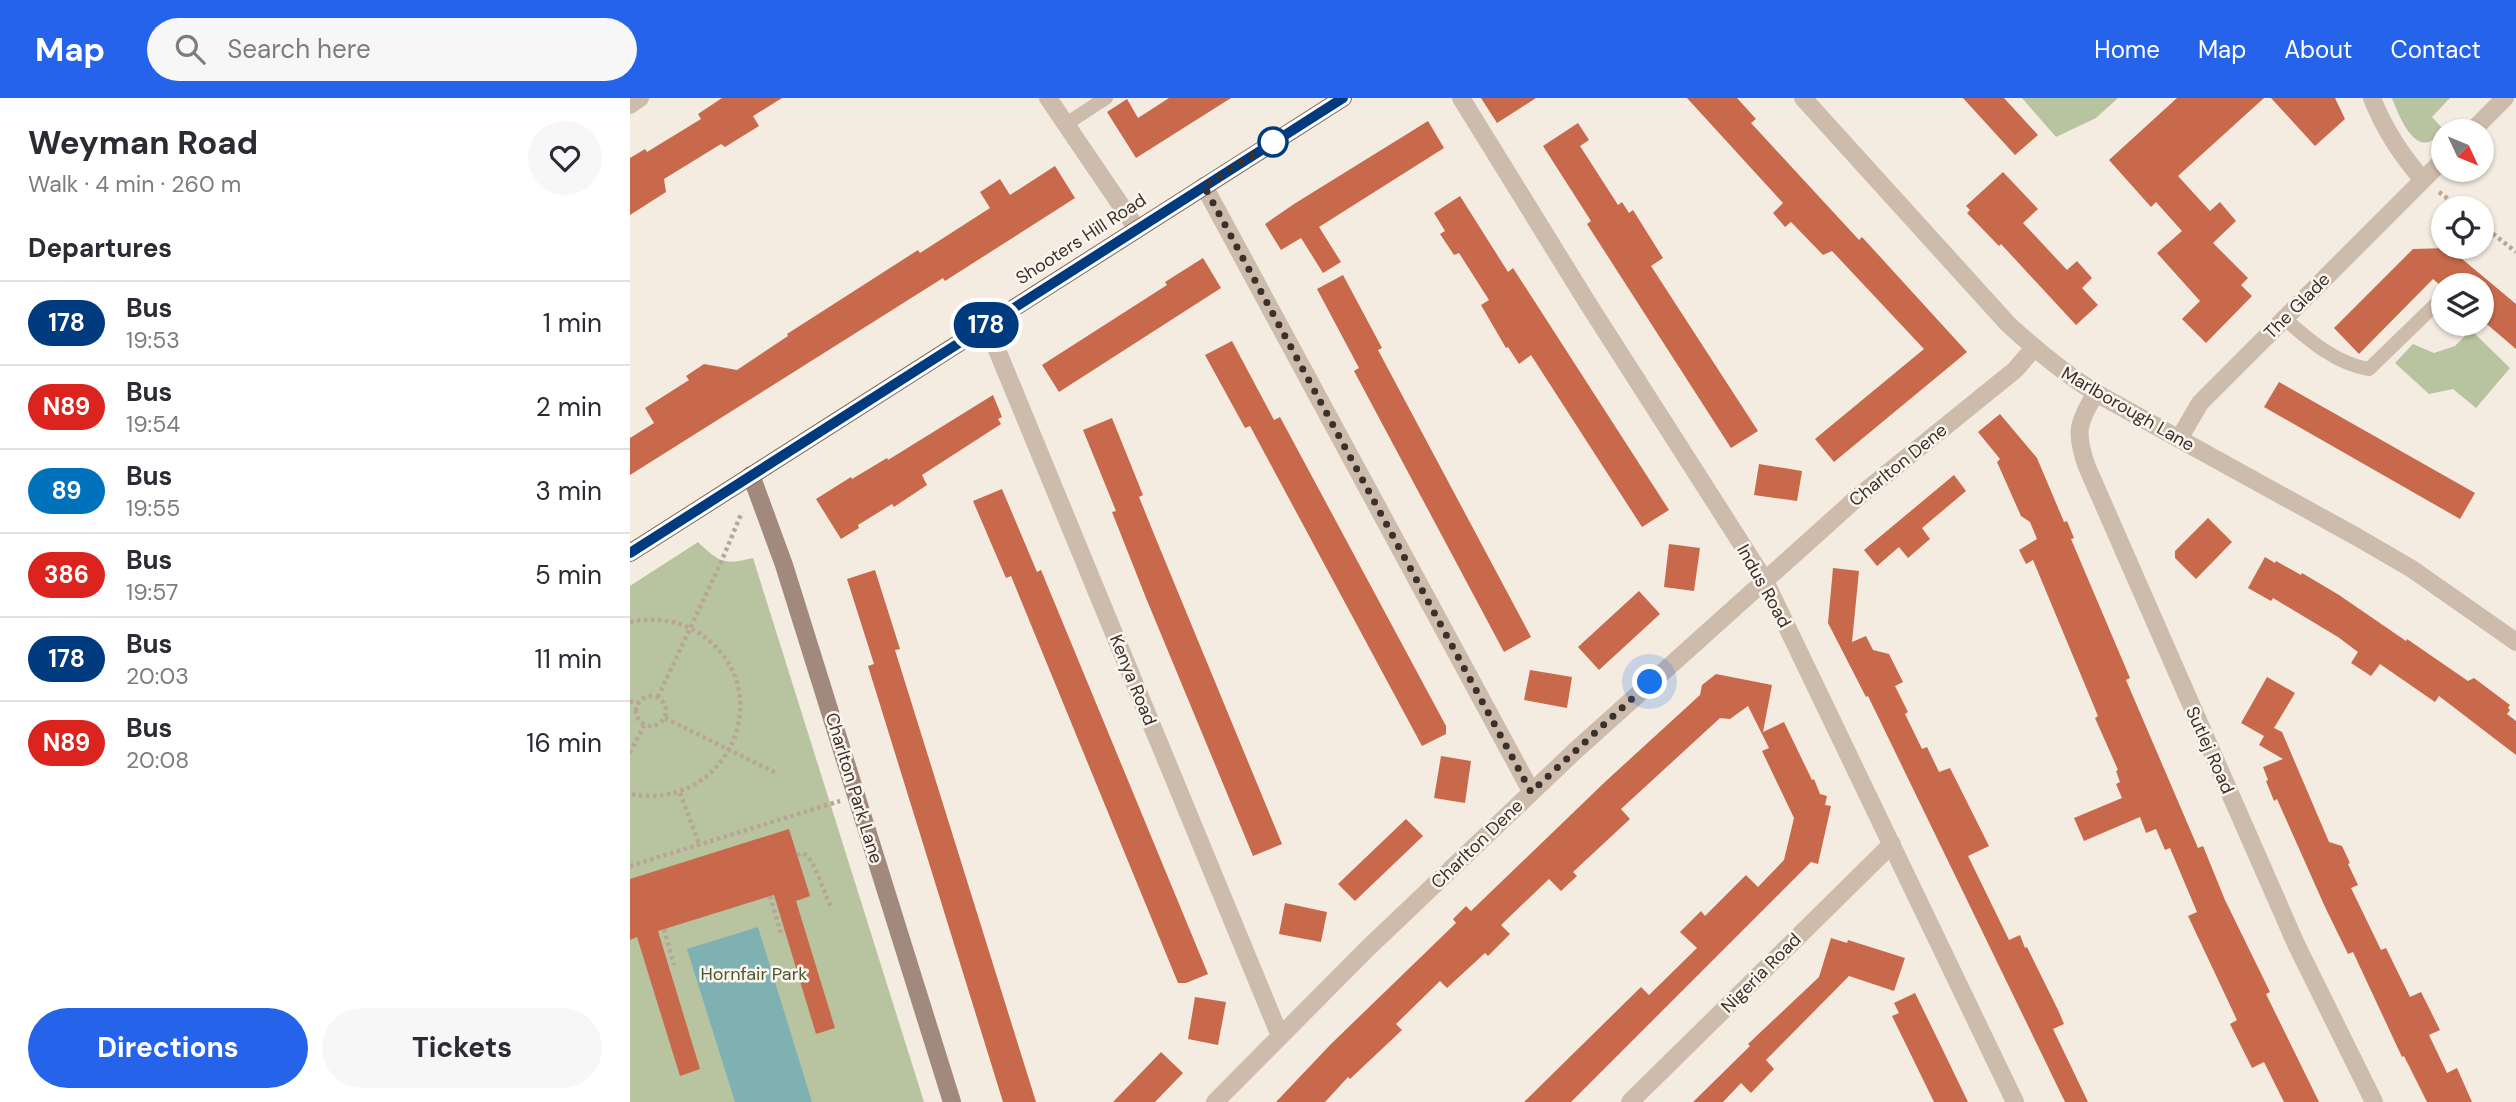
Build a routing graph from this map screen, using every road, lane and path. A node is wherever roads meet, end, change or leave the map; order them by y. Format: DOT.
graph roads {
  1 [pos="640,98"];
  2 [pos="1048,98"];
  3 [pos="1106,98"];
  4 [pos="1343,98"];
  5 [pos="1461,98"];
  6 [pos="1803,98"];
  7 [pos="2372,98"];
  8 [pos="2507,98"];
  9 [pos="2516,104"];
  10 [pos="630,105"];
  11 [pos="2485,119"];
  12 [pos="1066,124"];
  13 [pos="2431,172"];
  14 [pos="2423,180"];
  15 [pos="1204,186"];
  16 [pos="1138,229"];
  17 [pos="2494,234"];
  18 [pos="2516,251"];
  19 [pos="2431,309"];
  20 [pos="2285,319"];
  21 [pos="984,326"];
  22 [pos="2034,348"];
  23 [pos="2096,394"];
  24 [pos="2179,439"];
  25 [pos="751,475"];
  26 [pos="740,516"];
  27 [pos="630,553"];
  28 [pos="1764,579"];
  29 [pos="630,622"];
  30 [pos="691,628"];
  31 [pos="2516,642"];
  32 [pos="658,697"];
  33 [pos="630,701"];
  34 [pos="637,704"];
  35 [pos="665,718"];
  36 [pos="644,724"];
  37 [pos="730,750"];
  38 [pos="630,753"];
  39 [pos="778,774"];
  40 [pos="1531,792"];
  41 [pos="680,793"];
  42 [pos="630,794"];
  43 [pos="857,795"];
  44 [pos="699,844"];
  45 [pos="1892,844"];
  46 [pos="797,855"];
  47 [pos="630,866"];
  48 [pos="770,896"];
  49 [pos="831,906"];
  50 [pos="664,929"];
  51 [pos="781,933"];
  52 [pos="674,965"];
  53 [pos="1280,1036"];
  54 [pos="951,1102"];
  55 [pos="1215,1102"];
  56 [pos="1630,1102"];
  57 [pos="2015,1102"];
  58 [pos="2374,1102"];
  1 -- 10 [label="street"];
  2 -- 12 [label="street"];
  3 -- 12 [label="lane"];
  4 -- 15 [label="main road, Shooters Hill Road"];
  5 -- 28 [label="street, Indus Road"];
  6 -- 22 [label="street, Marlborough Lane"];
  7 -- 14 [label="street"];
  8 -- 9 [label="street"];
  8 -- 11 [label="street"];
  12 -- 16 [label="street"];
  13 -- 14 [label="street, The Glade"];
  14 -- 20 [label="street, The Glade"];
  15 -- 16 [label="main road, Shooters Hill Road"];
  15 -- 40 [label="street"];
  16 -- 21 [label="main road, Shooters Hill Road"];
  17 -- 18 [label="path"];
  19 -- 20 [label="lane"];
  20 -- 24 [label="street, The Glade"];
  21 -- 25 [label="main road, Shooters Hill Road"];
  21 -- 53 [label="street, Kenya Road"];
  22 -- 23 [label="street, Marlborough Lane"];
  22 -- 28 [label="street, Charlton Dene"];
  23 -- 24 [label="street, Marlborough Lane"];
  23 -- 58 [label="street, Sutlej Road"];
  24 -- 31 [label="street, Marlborough Lane"];
  25 -- 27 [label="main road, Shooters Hill Road"];
  25 -- 43 [label="street, Charlton Park Lane"];
  26 -- 30 [label="path"];
  28 -- 40 [label="street, Charlton Dene"];
  28 -- 45 [label="street, Indus Road"];
  29 -- 30 [label="path"];
  30 -- 32 [label="path"];
  30 -- 37 [label="path"];
  32 -- 34 [label="path"];
  32 -- 35 [label="path"];
  33 -- 34 [label="path"];
  34 -- 36 [label="path"];
  35 -- 36 [label="path"];
  35 -- 37 [label="path"];
  36 -- 38 [label="path"];
  37 -- 39 [label="path"];
  37 -- 41 [label="path"];
  40 -- 53 [label="street, Charlton Dene"];
  41 -- 42 [label="path"];
  41 -- 44 [label="path"];
  43 -- 44 [label="path"];
  43 -- 54 [label="street, Charlton Park Lane"];
  44 -- 47 [label="path"];
  45 -- 56 [label="street, Nigeria Road"];
  45 -- 57 [label="street, Indus Road"];
  46 -- 49 [label="path"];
  48 -- 51 [label="path"];
  50 -- 52 [label="path"];
  53 -- 55 [label="street, Charlton Dene"];
}
